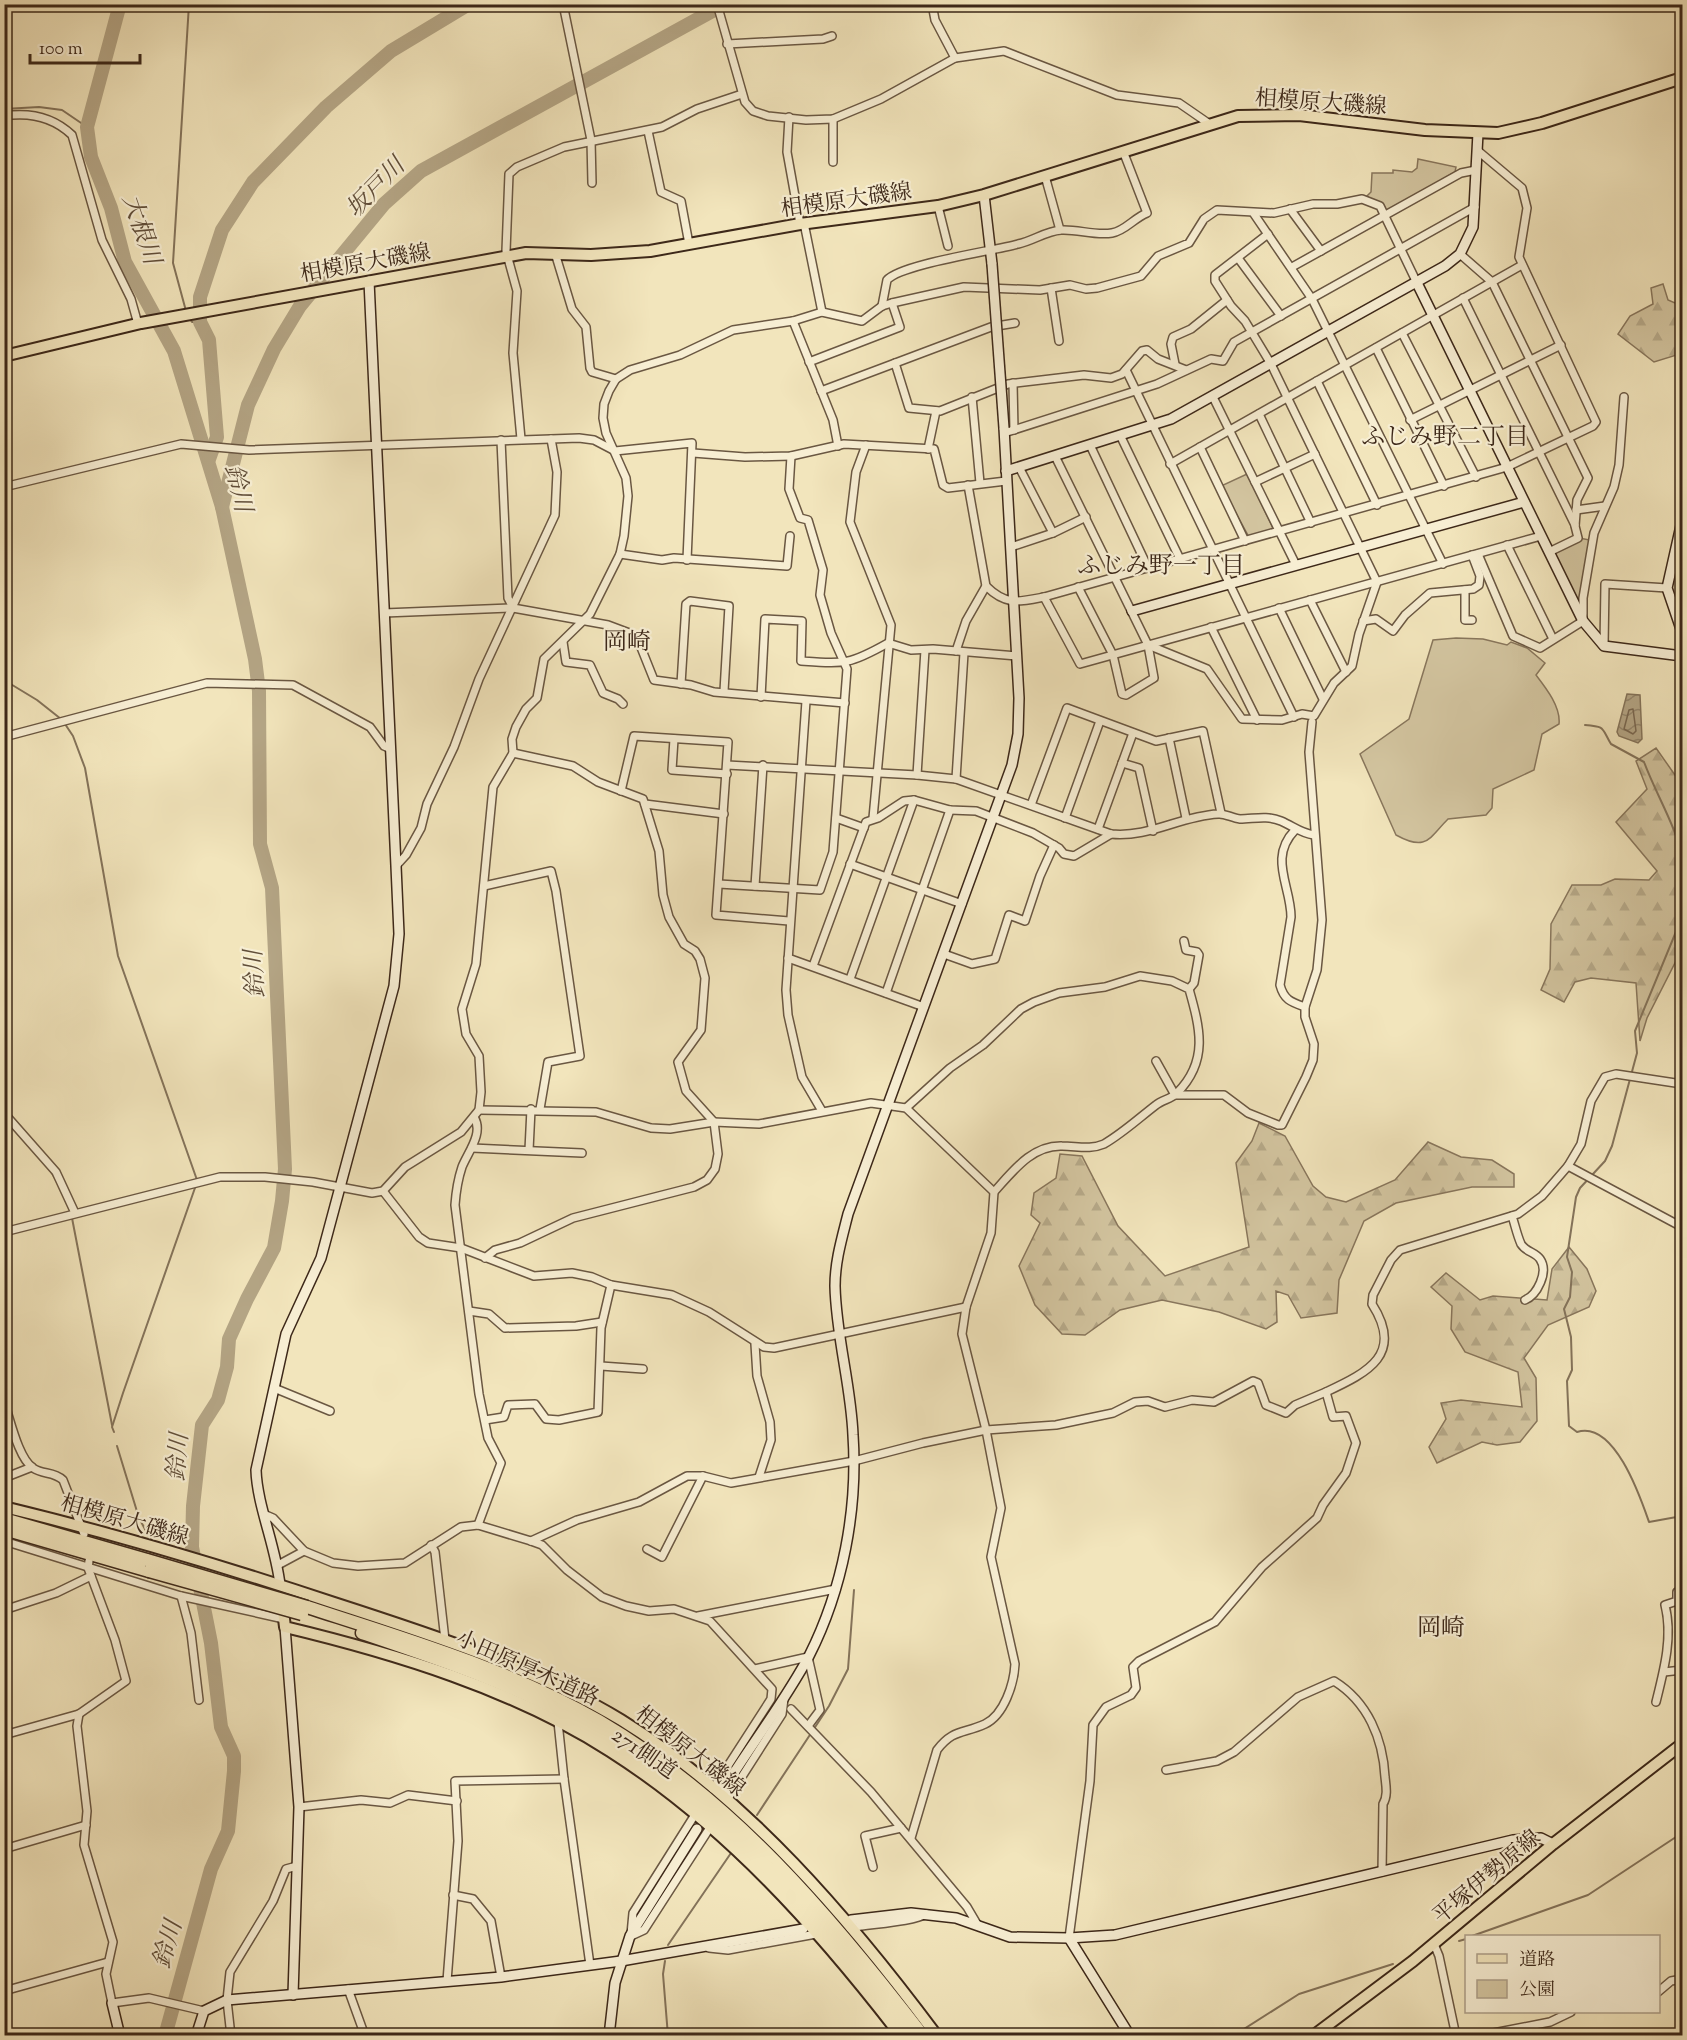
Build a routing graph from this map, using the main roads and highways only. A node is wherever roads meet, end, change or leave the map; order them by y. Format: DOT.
graph roads {
  1 [pos="1683,78"];
  2 [pos="4,356"];
  3 [pos="4,1507"];
  4 [pos="4,1519"];
  5 [pos="4,1529"];
  6 [pos="148,1565"];
  7 [pos="280,1585"];
  8 [pos="307,1611"];
  9 [pos="1683,1744"];
  10 [pos="901,2036"];
  11 [pos="910,2036"];
  12 [pos="923,2036"];
  13 [pos="937,2036"];
  14 [pos="1312,2036"];
  1 -- 2 [label="main road, 相模原大磯線"];
  3 -- 7 [label="main road, 相模原大磯線"];
  4 -- 6 [label="highway, 小田原厚木道路"];
  5 -- 6 [label="highway, 小田原厚木道路"];
  6 -- 8 [label="highway, 小田原厚木道路, bridge"];
  7 -- 10 [label="main road, 271側道"];
  7 -- 13 [label="main road, 相模原大磯線"];
  8 -- 11 [label="highway, 小田原厚木道路"];
  8 -- 12 [label="highway, 小田原厚木道路"];
  9 -- 14 [label="main road, 平塚伊勢原線"];
}
